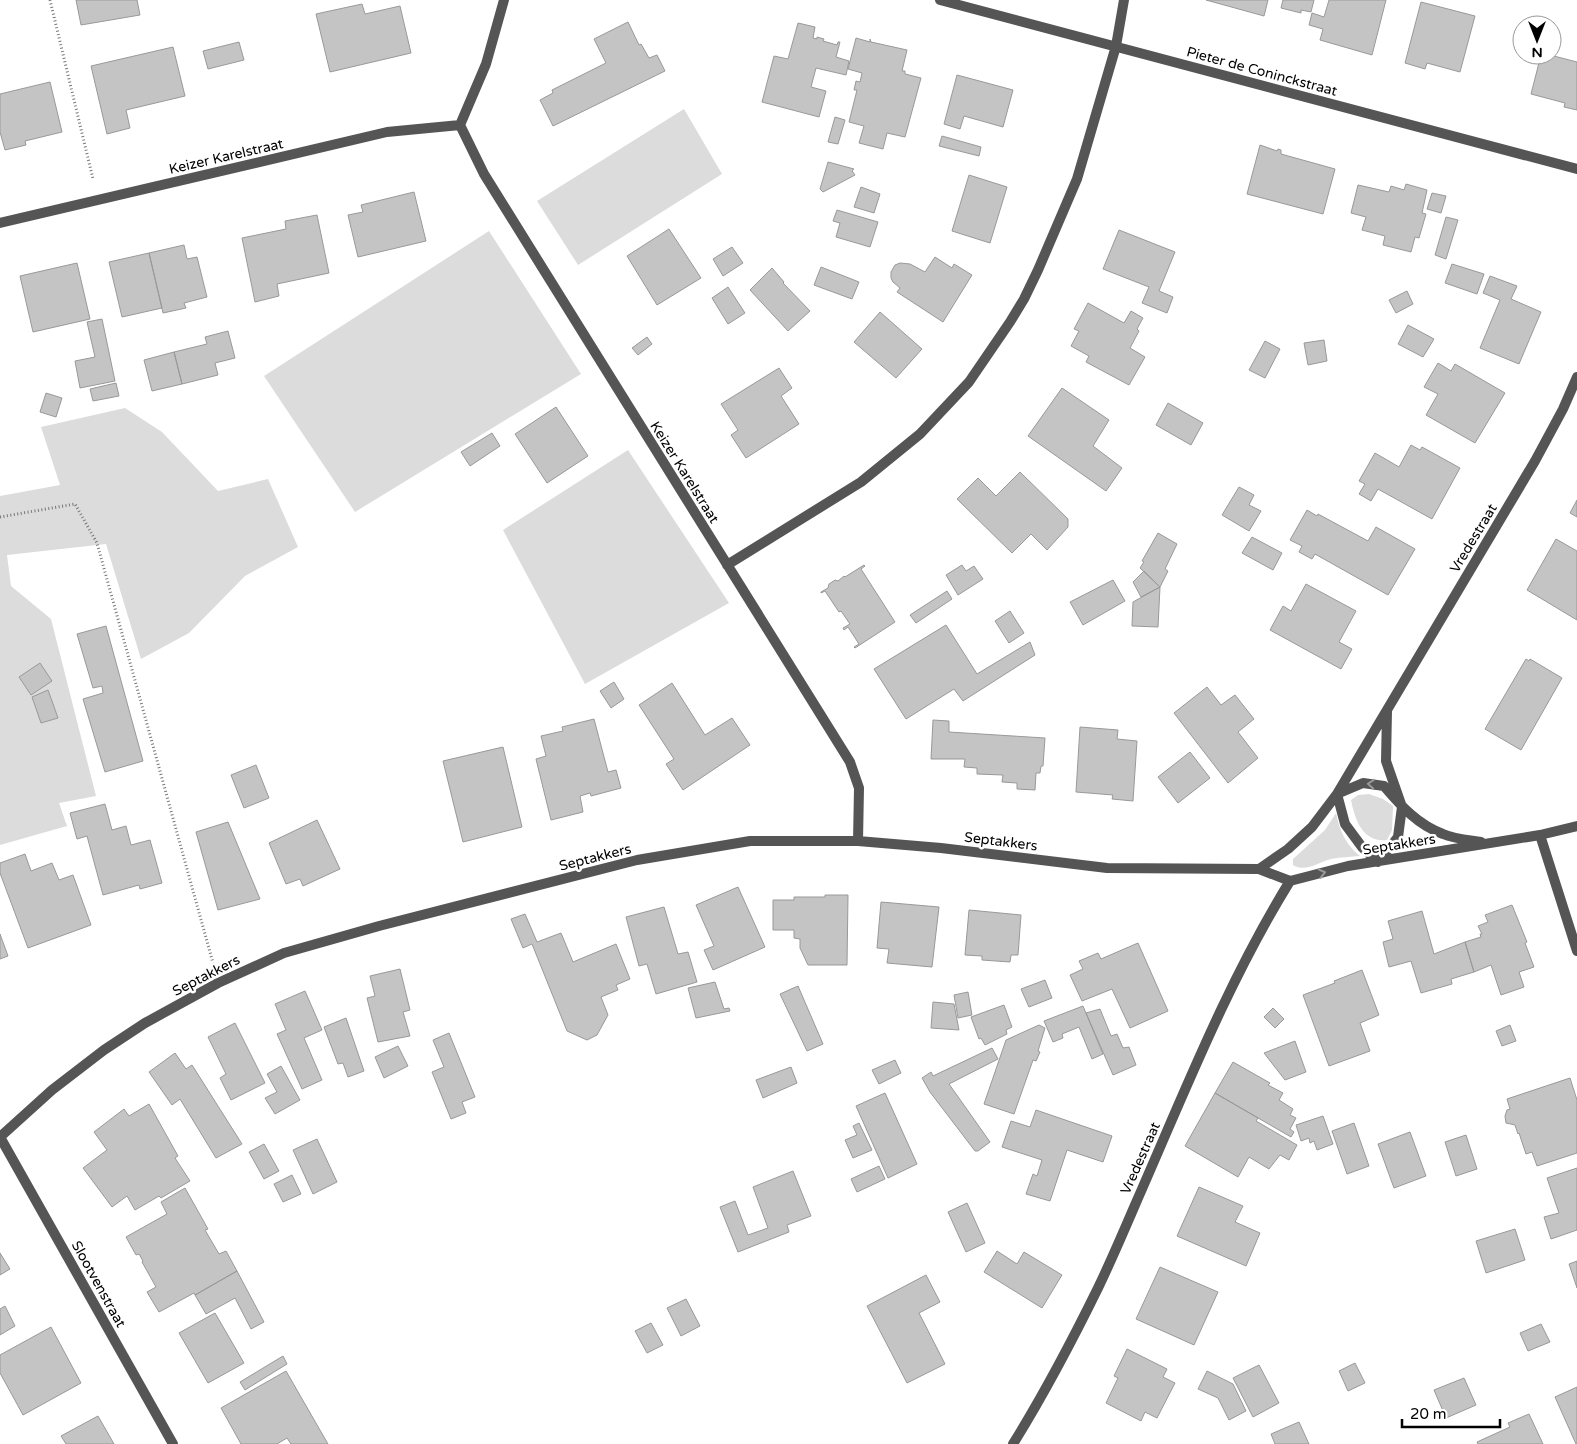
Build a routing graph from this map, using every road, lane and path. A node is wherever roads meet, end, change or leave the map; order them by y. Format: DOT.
graph roads {
  1 [pos="50,0"];
  2 [pos="504,0"];
  3 [pos="940,0"];
  4 [pos="1124,0"];
  5 [pos="1116,46"];
  6 [pos="460,125"];
  7 [pos="1577,169"];
  8 [pos="98,200"];
  9 [pos="0,224"];
  10 [pos="1577,377"];
  11 [pos="0,517"];
  12 [pos="726,565"];
  13 [pos="1387,711"];
  14 [pos="1337,794"];
  15 [pos="1402,807"];
  16 [pos="1577,826"];
  17 [pos="1540,834"];
  18 [pos="858,841"];
  19 [pos="1487,844"];
  20 [pos="1378,862"];
  21 [pos="1259,869"];
  22 [pos="1290,881"];
  23 [pos="1577,951"];
  24 [pos="218,983"];
  25 [pos="0,1137"];
  26 [pos="173,1444"];
  27 [pos="1013,1444"];
  1 -- 8 [label="path"];
  2 -- 6 [label="street"];
  3 -- 5 [label="street, Pieter de Coninckstraat"];
  4 -- 5 [label="street"];
  5 -- 7 [label="street, Pieter de Coninckstraat"];
  5 -- 12 [label="street"];
  6 -- 8 [label="street, Keizer Karelstraat"];
  6 -- 12 [label="street, Keizer Karelstraat"];
  8 -- 9 [label="street, Keizer Karelstraat"];
  10 -- 13 [label="street, Vredestraat"];
  11 -- 24 [label="path"];
  12 -- 18 [label="street, Keizer Karelstraat"];
  13 -- 14 [label="street, Vredestraat"];
  13 -- 15 [label="street, Vredestraat"];
  15 -- 14 [label="street, Septakkers, one-way"];
  14 -- 20 [label="street"];
  14 -- 21 [label="street"];
  15 -- 19 [label="street, Septakkers"];
  15 -- 20 [label="street, Vredestraat"];
  16 -- 17 [label="street, Septakkers"];
  17 -- 19 [label="street, Septakkers"];
  17 -- 23 [label="street"];
  18 -- 21 [label="street, Septakkers"];
  18 -- 24 [label="street, Septakkers"];
  19 -- 20 [label="street, Septakkers"];
  22 -- 20 [label="street, Septakkers, one-way"];
  21 -- 22 [label="street, Septakkers"];
  22 -- 27 [label="street, Vredestraat"];
  24 -- 25 [label="street, Septakkers"];
  25 -- 26 [label="street, Slootvenstraat"];
}
